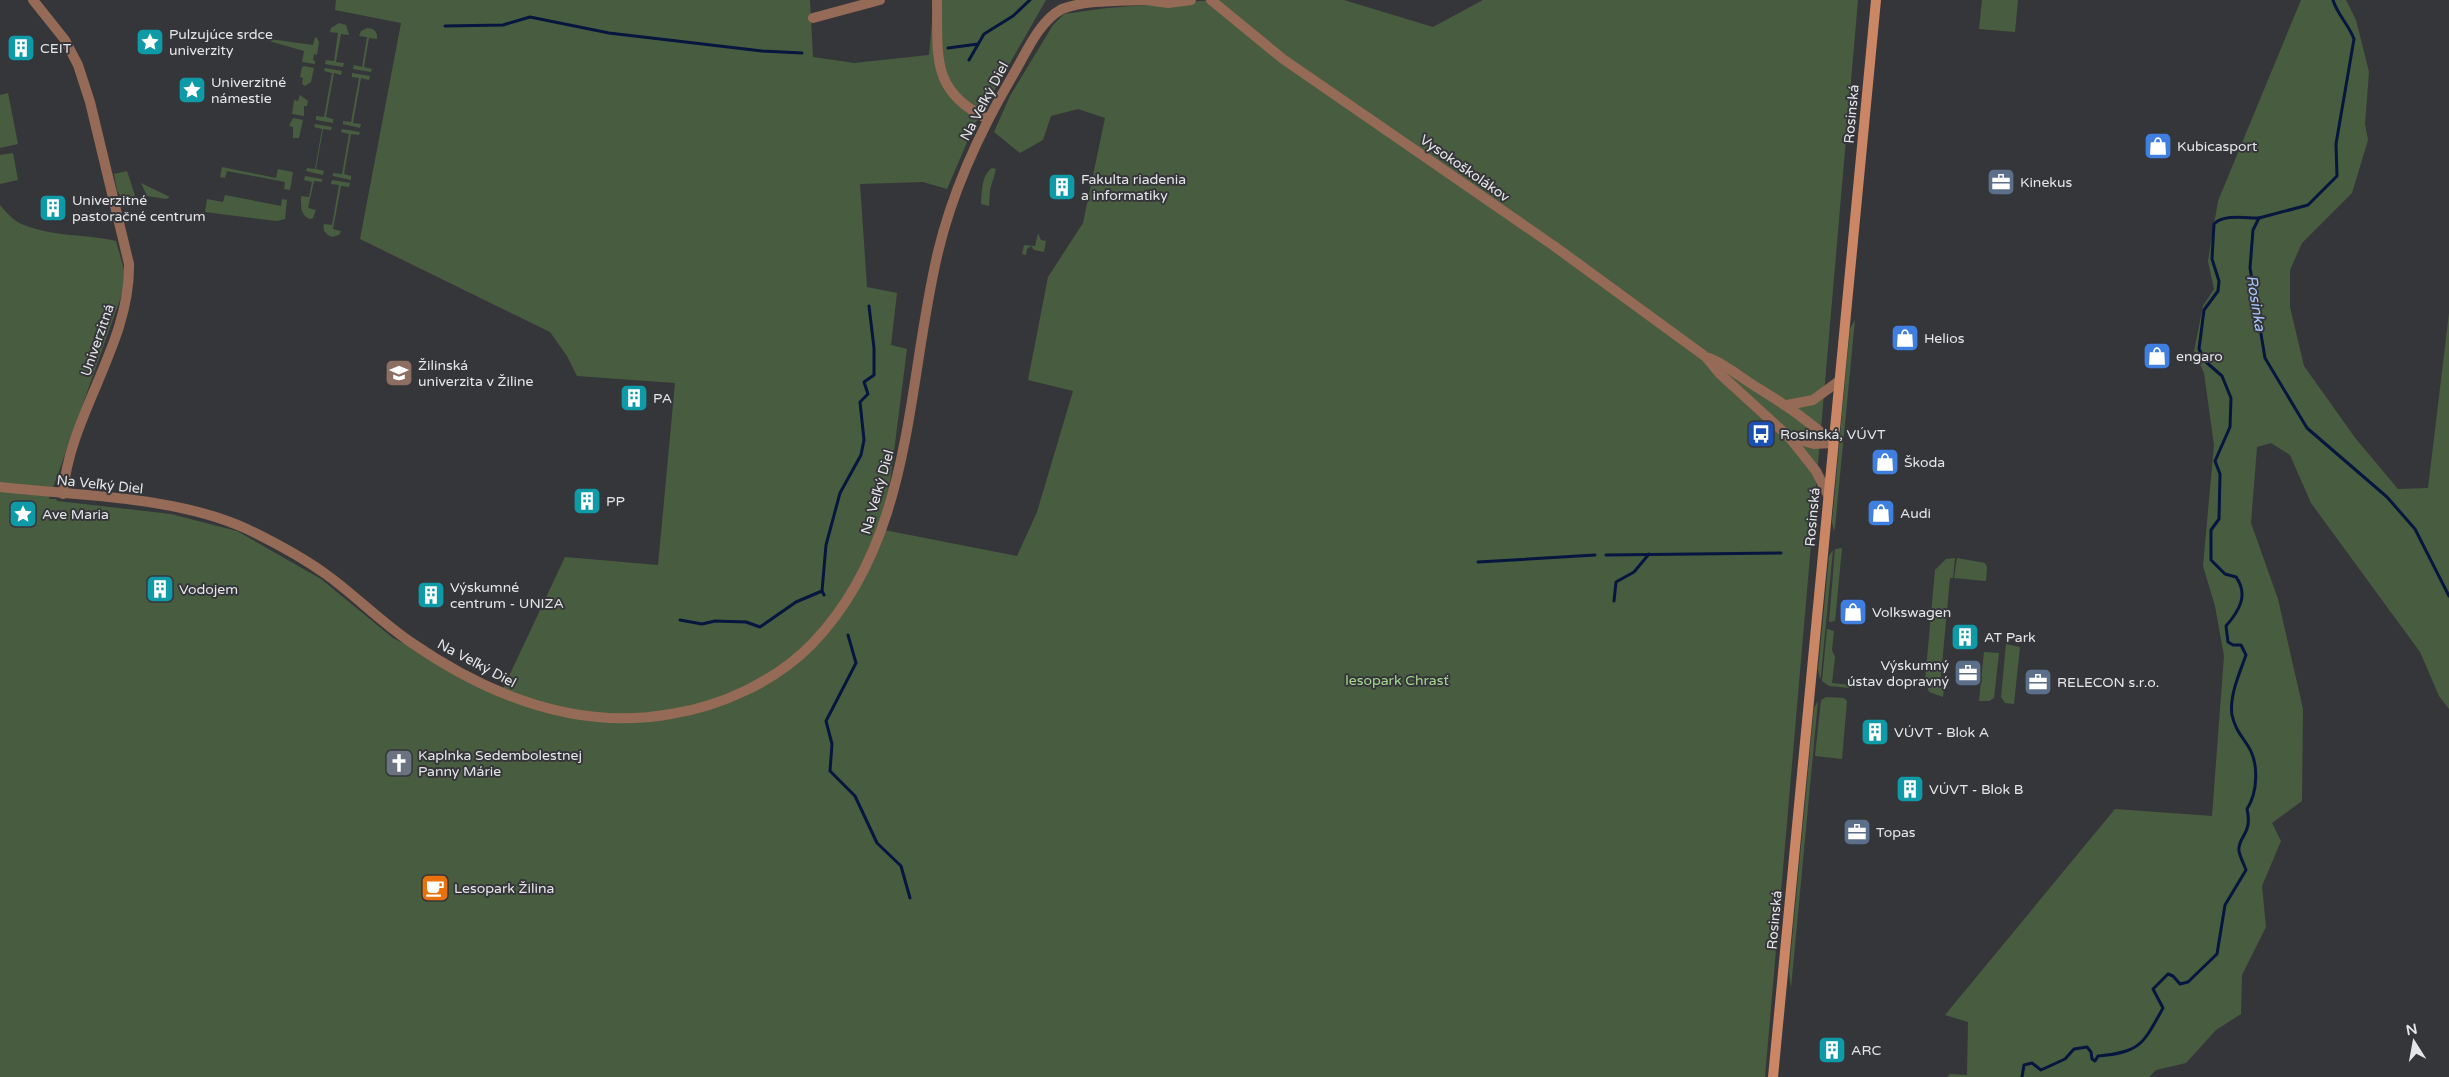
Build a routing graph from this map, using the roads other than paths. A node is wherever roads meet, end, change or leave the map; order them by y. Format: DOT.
graph roads {
  1 [pos="33,0"];
  2 [pos="880,0"];
  3 [pos="937,0"];
  4 [pos="1146,0"];
  5 [pos="1191,0"];
  6 [pos="1211,0"];
  7 [pos="1876,0"];
  8 [pos="813,18"];
  9 [pos="988,119"];
  10 [pos="1706,357"];
  11 [pos="1839,381"];
  12 [pos="1787,405"];
  13 [pos="1789,437"];
  14 [pos="1833,443"];
  15 [pos="0,487"];
  16 [pos="63,494"];
  17 [pos="1828,495"];
  18 [pos="1773,1077"];
  1 -- 16 [label="street, Univerzitná"];
  2 -- 8 [label="street"];
  3 -- 9 [label="street"];
  4 -- 5 [label="street, Na Veľký Diel"];
  4 -- 9 [label="street, Na Veľký Diel"];
  6 -- 10 [label="street, Vysokoškolákov"];
  7 -- 11 [label="street, Rosinská"];
  9 -- 16 [label="street, Na Veľký Diel"];
  10 -- 12 [label="street, Vysokoškolákov"];
  10 -- 13 [label="street, Vysokoškolákov"];
  11 -- 12 [label="street"];
  11 -- 14 [label="street, Rosinská"];
  12 -- 14 [label="street, Vysokoškolákov"];
  13 -- 14 [label="street, Vysokoškolákov"];
  13 -- 17 [label="street"];
  14 -- 17 [label="street, Rosinská"];
  15 -- 16 [label="street, Na Veľký Diel"];
  17 -- 18 [label="street, Rosinská"];
}
